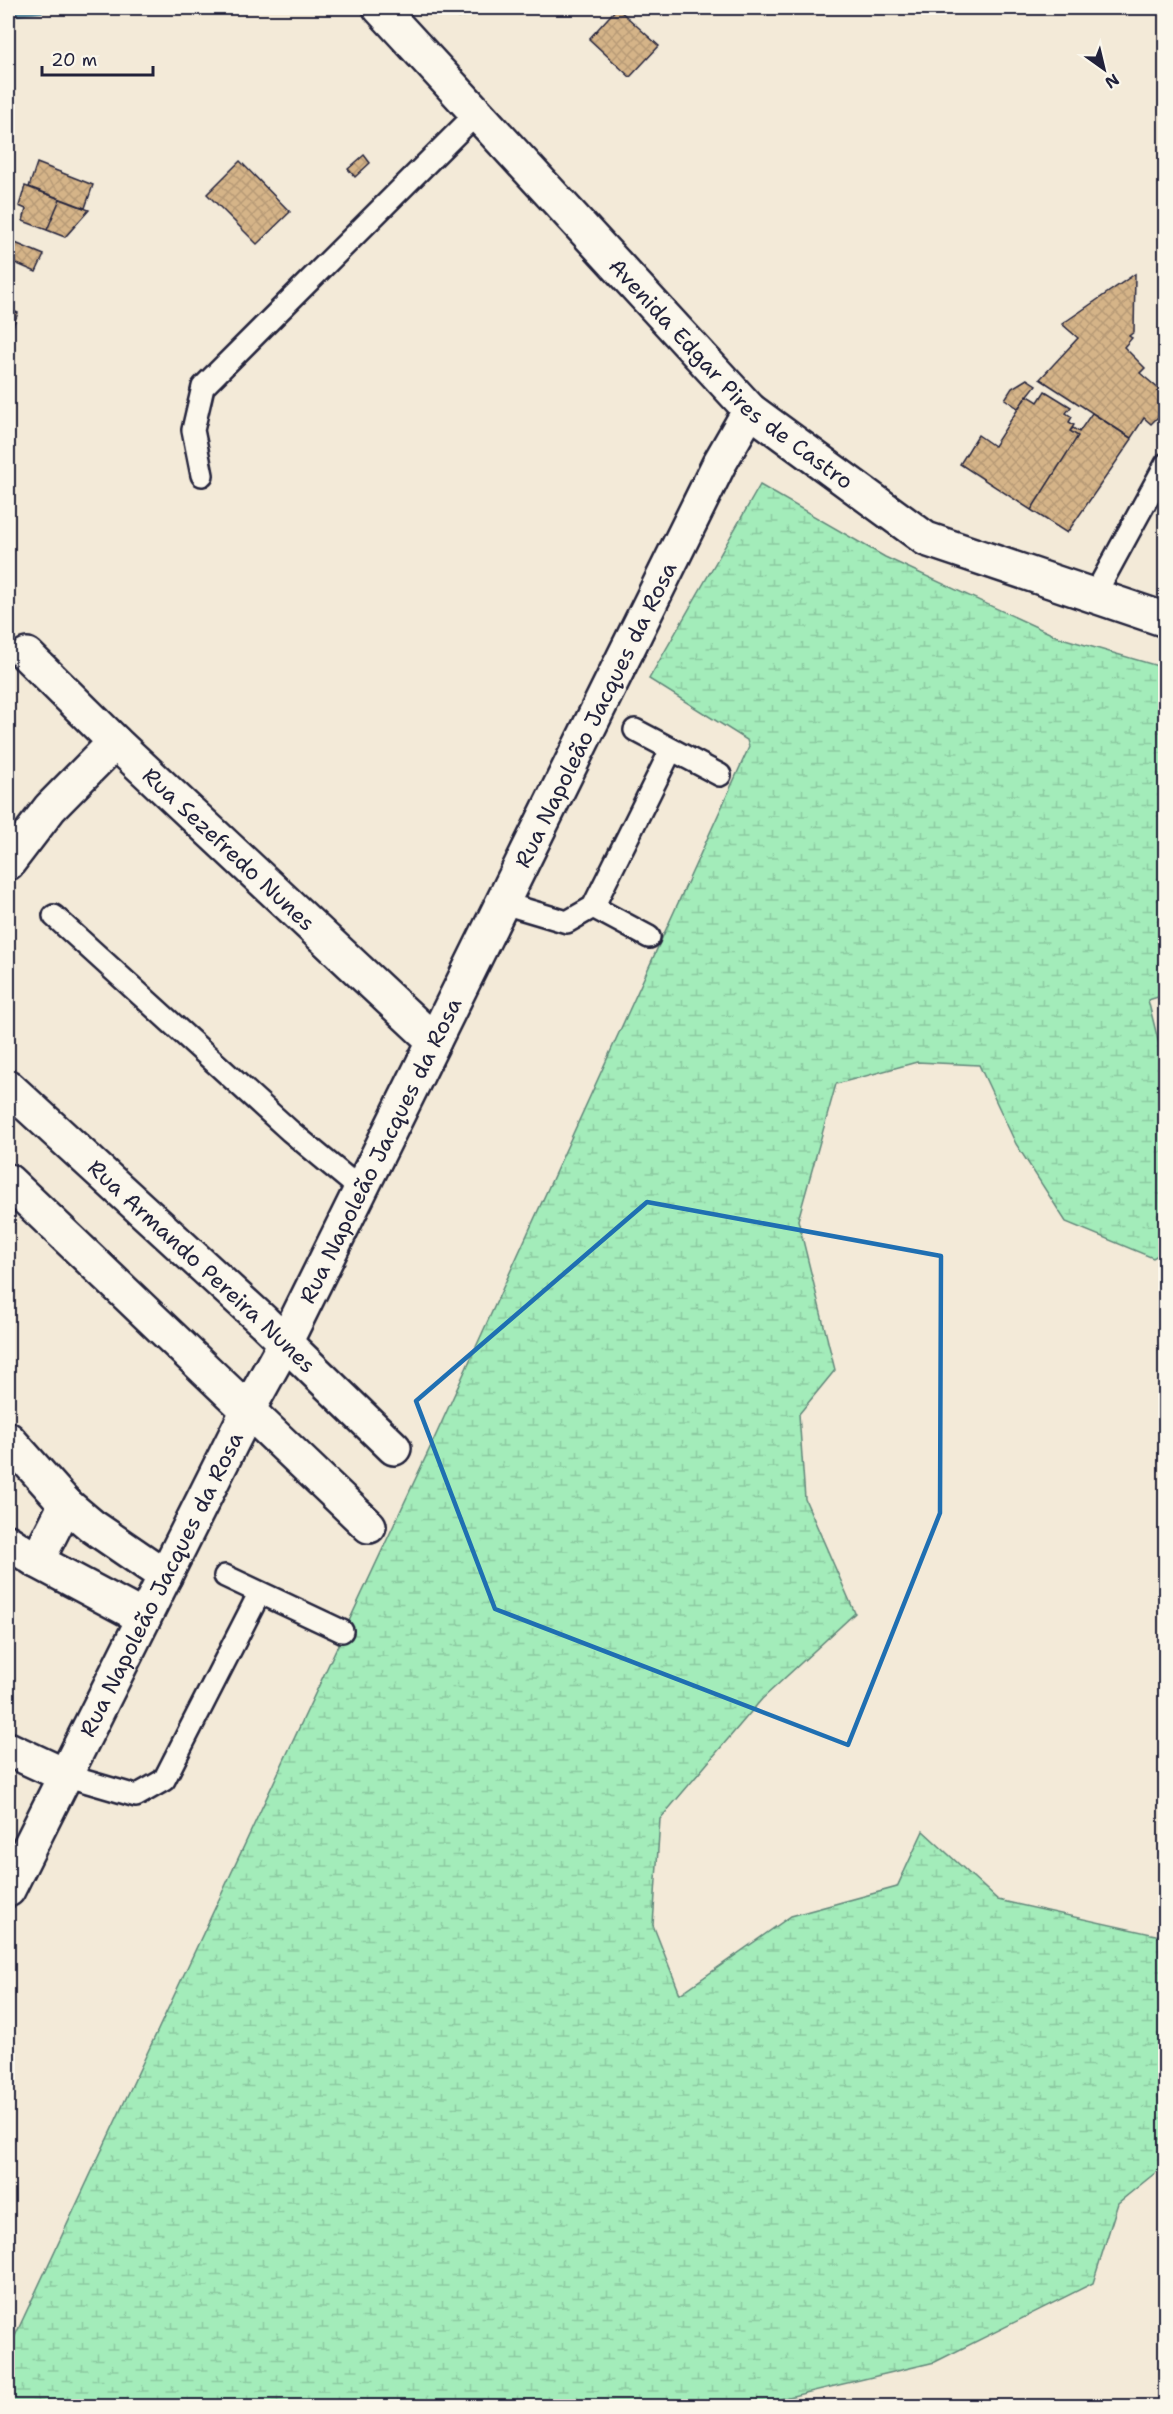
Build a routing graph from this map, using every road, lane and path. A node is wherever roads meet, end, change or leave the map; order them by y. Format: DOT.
graph roads {
  1 [pos="380,8"];
  2 [pos="477,113"];
  3 [pos="750,410"];
  4 [pos="1166,464"];
  5 [pos="202,475"];
  6 [pos="1094,596"];
  7 [pos="1166,620"];
  8 [pos="27,655"];
  9 [pos="635,730"];
  10 [pos="115,742"];
  11 [pos="670,750"];
  12 [pos="720,775"];
  13 [pos="8,863"];
  14 [pos="503,903"];
  15 [pos="592,907"];
  16 [pos="54,916"];
  17 [pos="649,937"];
  18 [pos="434,1041"];
  19 [pos="8,1087"];
  20 [pos="8,1181"];
  21 [pos="360,1189"];
  22 [pos="285,1343"];
  23 [pos="248,1410"];
  24 [pos="8,1439"];
  25 [pos="394,1448"];
  26 [pos="66,1504"];
  27 [pos="369,1526"];
  28 [pos="8,1542"];
  29 [pos="37,1561"];
  30 [pos="165,1576"];
  31 [pos="225,1576"];
  32 [pos="259,1594"];
  33 [pos="144,1618"];
  34 [pos="342,1631"];
  35 [pos="8,1749"];
  36 [pos="64,1775"];
  37 [pos="8,1890"];
  1 -- 2 [label="street, Avenida Edgar Pires de Castro"];
  2 -- 3 [label="street, Avenida Edgar Pires de Castro"];
  2 -- 5 [label="lane"];
  3 -- 6 [label="street, Avenida Edgar Pires de Castro"];
  3 -- 14 [label="street, Rua Napoleão Jacques da Rosa"];
  4 -- 6 [label="lane"];
  6 -- 7 [label="street, Avenida Edgar Pires de Castro"];
  8 -- 10 [label="street, Rua Sezefredo Nunes"];
  9 -- 11 [label="lane"];
  10 -- 13 [label="street"];
  10 -- 18 [label="street, Rua Sezefredo Nunes"];
  11 -- 12 [label="lane"];
  11 -- 15 [label="lane"];
  14 -- 15 [label="lane"];
  14 -- 18 [label="street, Rua Napoleão Jacques da Rosa"];
  15 -- 17 [label="lane"];
  16 -- 21 [label="lane"];
  18 -- 21 [label="street, Rua Napoleão Jacques da Rosa"];
  19 -- 22 [label="street, Rua Armando Pereira Nunes"];
  20 -- 23 [label="street"];
  21 -- 22 [label="street, Rua Napoleão Jacques da Rosa"];
  22 -- 23 [label="street, Rua Napoleão Jacques da Rosa"];
  22 -- 25 [label="street, Rua Armando Pereira Nunes"];
  23 -- 27 [label="street"];
  23 -- 30 [label="street, Rua Napoleão Jacques da Rosa"];
  24 -- 26 [label="street"];
  26 -- 29 [label="street"];
  26 -- 30 [label="street"];
  28 -- 29 [label="street"];
  29 -- 33 [label="street"];
  30 -- 33 [label="street, Rua Napoleão Jacques da Rosa"];
  31 -- 32 [label="lane"];
  32 -- 34 [label="lane"];
  32 -- 36 [label="lane"];
  33 -- 36 [label="street, Rua Napoleão Jacques da Rosa"];
  35 -- 36 [label="street"];
  36 -- 37 [label="street, Rua Napoleão Jacques da Rosa"];
}
